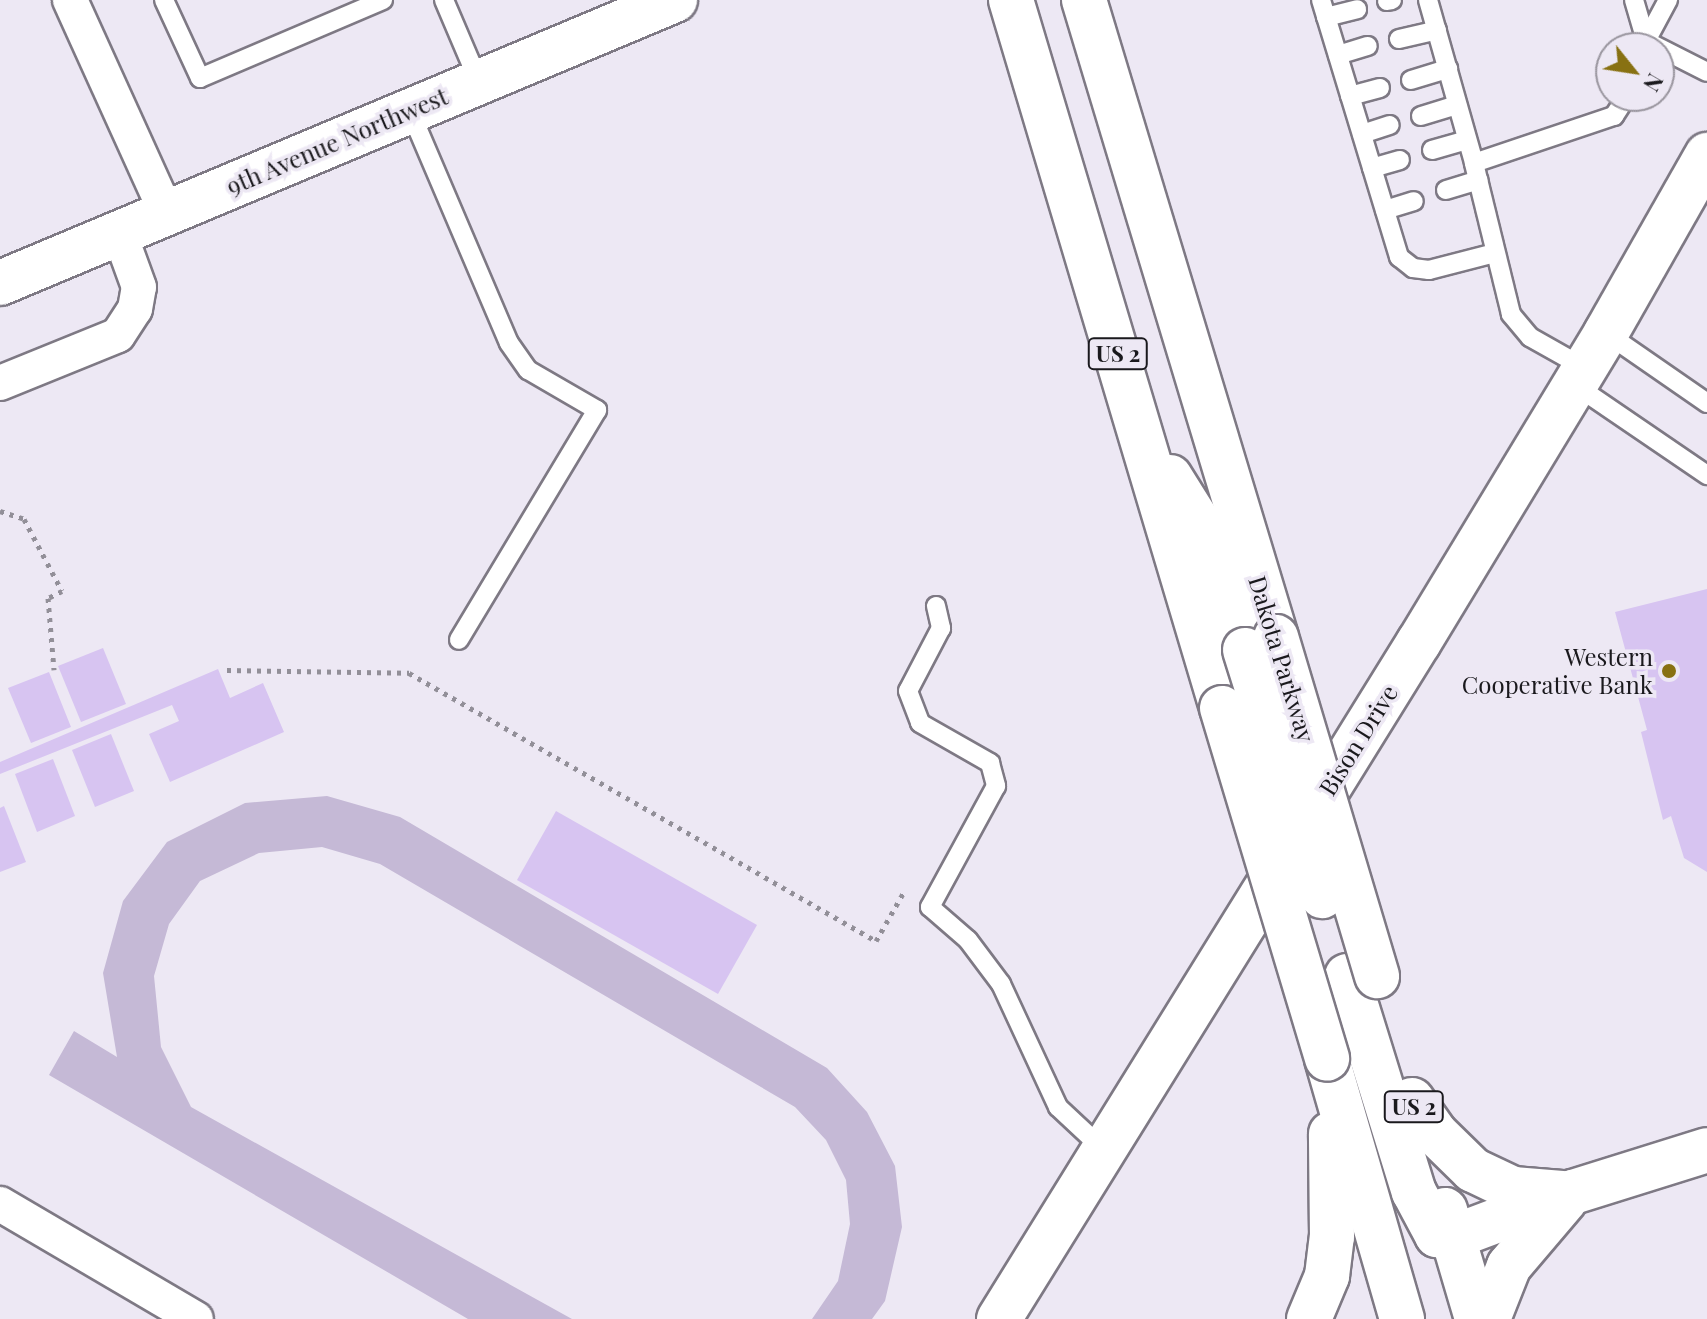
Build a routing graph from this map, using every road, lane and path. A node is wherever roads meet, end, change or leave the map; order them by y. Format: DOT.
graph roads {
  1 [pos="70,0"];
  2 [pos="164,0"];
  3 [pos="383,0"];
  4 [pos="444,0"];
  5 [pos="675,0"];
  6 [pos="1011,0"];
  7 [pos="1084,0"];
  8 [pos="1428,0"];
  9 [pos="1634,0"];
  10 [pos="1668,0"];
  11 [pos="1324,8"];
  12 [pos="1357,9"];
  13 [pos="1437,30"];
  14 [pos="1642,32"];
  15 [pos="1651,32"];
  16 [pos="1399,39"];
  17 [pos="1368,46"];
  18 [pos="1338,55"];
  19 [pos="1675,58"];
  20 [pos="1448,69"];
  21 [pos="1707,72"];
  22 [pos="1411,80"];
  23 [pos="479,82"];
  24 [pos="1380,88"];
  25 [pos="1350,96"];
  26 [pos="1457,105"];
  27 [pos="410,111"];
  28 [pos="1617,112"];
  29 [pos="1421,116"];
  30 [pos="1390,125"];
  31 [pos="1362,134"];
  32 [pos="1467,140"];
  33 [pos="1432,150"];
  34 [pos="1707,155"];
  35 [pos="1400,160"];
  36 [pos="1372,168"];
  37 [pos="1476,172"];
  38 [pos="1446,190"];
  39 [pos="1414,201"];
  40 [pos="1385,210"];
  41 [pos="166,212"];
  42 [pos="119,232"];
  43 [pos="1495,253"];
  44 [pos="0,283"];
  45 [pos="1589,362"];
  46 [pos="0,383"];
  47 [pos="1707,403"];
  48 [pos="1140,427"];
  49 [pos="1707,475"];
  50 [pos="0,511"];
  51 [pos="936,606"];
  52 [pos="459,640"];
  53 [pos="1260,644"];
  54 [pos="54,670"];
  55 [pos="227,670"];
  56 [pos="1301,831"];
  57 [pos="904,892"];
  58 [pos="1362,976"];
  59 [pos="1327,1059"];
  60 [pos="1412,1100"];
  61 [pos="1104,1150"];
  62 [pos="1707,1150"];
  63 [pos="1573,1192"];
  64 [pos="0,1204"];
  65 [pos="1453,1237"];
  66 [pos="196,1319"];
  67 [pos="999,1319"];
  68 [pos="1309,1319"];
  69 [pos="1402,1319"];
  70 [pos="1477,1319"];
  71 [pos="1488,1319"];
  1 -- 41 [label="street"];
  2 -- 3 [label="lane"];
  4 -- 23 [label="lane"];
  5 -- 23 [label="main road, 9th Avenue Northwest"];
  6 -- 48 [label="main road, US 2"];
  7 -- 53 [label="main road, Dakota Parkway / US 2"];
  8 -- 13 [label="lane"];
  9 -- 14 [label="lane"];
  10 -- 15 [label="lane"];
  11 -- 12 [label="lane"];
  11 -- 18 [label="lane"];
  13 -- 16 [label="lane"];
  13 -- 20 [label="lane"];
  17 -- 18 [label="lane"];
  18 -- 25 [label="lane"];
  19 -- 21 [label="lane"];
  20 -- 22 [label="lane"];
  20 -- 26 [label="lane"];
  23 -- 27 [label="main road, 9th Avenue Northwest"];
  24 -- 25 [label="lane"];
  25 -- 31 [label="lane"];
  26 -- 29 [label="lane"];
  26 -- 32 [label="lane"];
  27 -- 41 [label="main road, 9th Avenue Northwest"];
  27 -- 52 [label="lane"];
  28 -- 37 [label="lane"];
  30 -- 31 [label="lane"];
  31 -- 36 [label="lane"];
  32 -- 33 [label="lane"];
  32 -- 37 [label="lane"];
  34 -- 45 [label="main road, Bison Drive"];
  35 -- 36 [label="lane"];
  36 -- 40 [label="lane"];
  37 -- 38 [label="lane"];
  37 -- 43 [label="lane"];
  39 -- 40 [label="lane"];
  40 -- 43 [label="lane"];
  41 -- 42 [label="main road, 9th Avenue Northwest"];
  42 -- 44 [label="main road, 9th Avenue Northwest"];
  42 -- 46 [label="street"];
  43 -- 45 [label="lane"];
  45 -- 47 [label="lane"];
  45 -- 49 [label="lane"];
  45 -- 56 [label="main road, Bison Drive"];
  48 -- 53 [label="main road"];
  48 -- 59 [label="main road, US 2, bridge"];
  50 -- 54 [label="path"];
  51 -- 61 [label="lane"];
  53 -- 56 [label="main road, bridge"];
  53 -- 58 [label="main road, Dakota Parkway / US 2, bridge"];
  55 -- 57 [label="path"];
  56 -- 58 [label="main road, bridge"];
  56 -- 61 [label="main road, Bison Drive"];
  58 -- 60 [label="main road, Dakota Parkway / US 2"];
  58 -- 65 [label="main road"];
  59 -- 68 [label="main road"];
  59 -- 69 [label="main road, US 2"];
  60 -- 63 [label="main road"];
  60 -- 65 [label="main road, Dakota Parkway / US 2"];
  61 -- 67 [label="main road, Bison Drive"];
  62 -- 63 [label="main road"];
  63 -- 65 [label="main road"];
  63 -- 71 [label="main road"];
  64 -- 66 [label="street"];
  65 -- 70 [label="main road, Dakota Parkway / US 2"];
}
